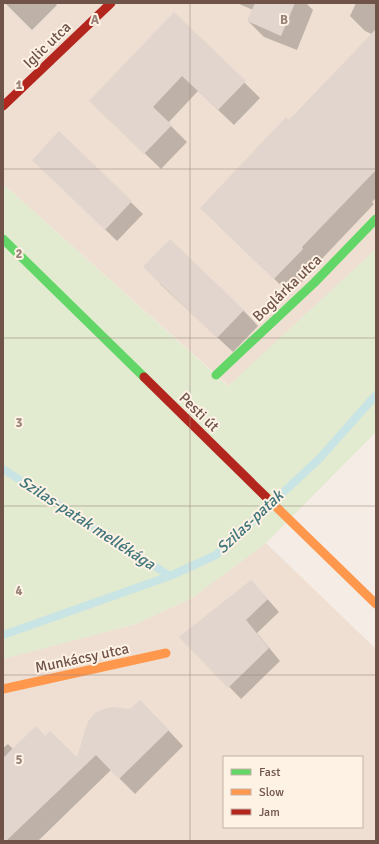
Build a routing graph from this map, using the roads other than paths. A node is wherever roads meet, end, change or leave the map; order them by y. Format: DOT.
graph roads {
  1 [pos="111,3"];
  2 [pos="3,106"];
  3 [pos="376,219"];
  4 [pos="3,239"];
  5 [pos="216,375"];
  6 [pos="376,604"];
  7 [pos="166,654"];
  8 [pos="3,689"];
  1 -- 2 [label="street, Iglic utca"];
  3 -- 5 [label="street, Boglárka utca"];
  4 -- 6 [label="street, Pesti út"];
  7 -- 8 [label="street, Munkácsy utca"];
}
